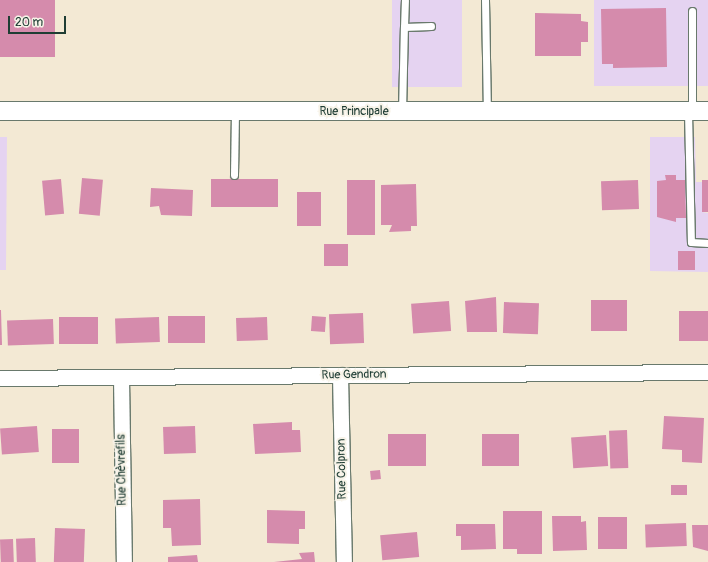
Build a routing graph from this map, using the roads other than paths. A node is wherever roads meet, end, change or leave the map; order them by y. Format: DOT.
graph roads {
  1 [pos="405,0"];
  2 [pos="485,0"];
  3 [pos="692,11"];
  4 [pos="432,26"];
  5 [pos="404,27"];
  6 [pos="0,111"];
  7 [pos="696,111"];
  8 [pos="236,112"];
  9 [pos="402,112"];
  10 [pos="486,112"];
  11 [pos="234,175"];
  12 [pos="708,242"];
  13 [pos="708,372"];
  14 [pos="340,375"];
  15 [pos="0,378"];
  16 [pos="120,378"];
  17 [pos="124,562"];
  18 [pos="344,562"];
  1 -- 5 [label="lane"];
  2 -- 10 [label="lane"];
  3 -- 7 [label="lane"];
  4 -- 5 [label="lane"];
  5 -- 9 [label="lane"];
  6 -- 8 [label="street, Rue Principale"];
  7 -- 10 [label="street, Rue Principale"];
  7 -- 12 [label="lane"];
  8 -- 9 [label="street, Rue Principale"];
  8 -- 11 [label="lane"];
  9 -- 10 [label="street, Rue Principale"];
  13 -- 14 [label="street, Rue Gendron"];
  14 -- 16 [label="street, Rue Gendron"];
  14 -- 18 [label="street, Rue Colpron"];
  15 -- 16 [label="street, Rue Gendron"];
  16 -- 17 [label="street, Rue Chèvrefils"];
}
